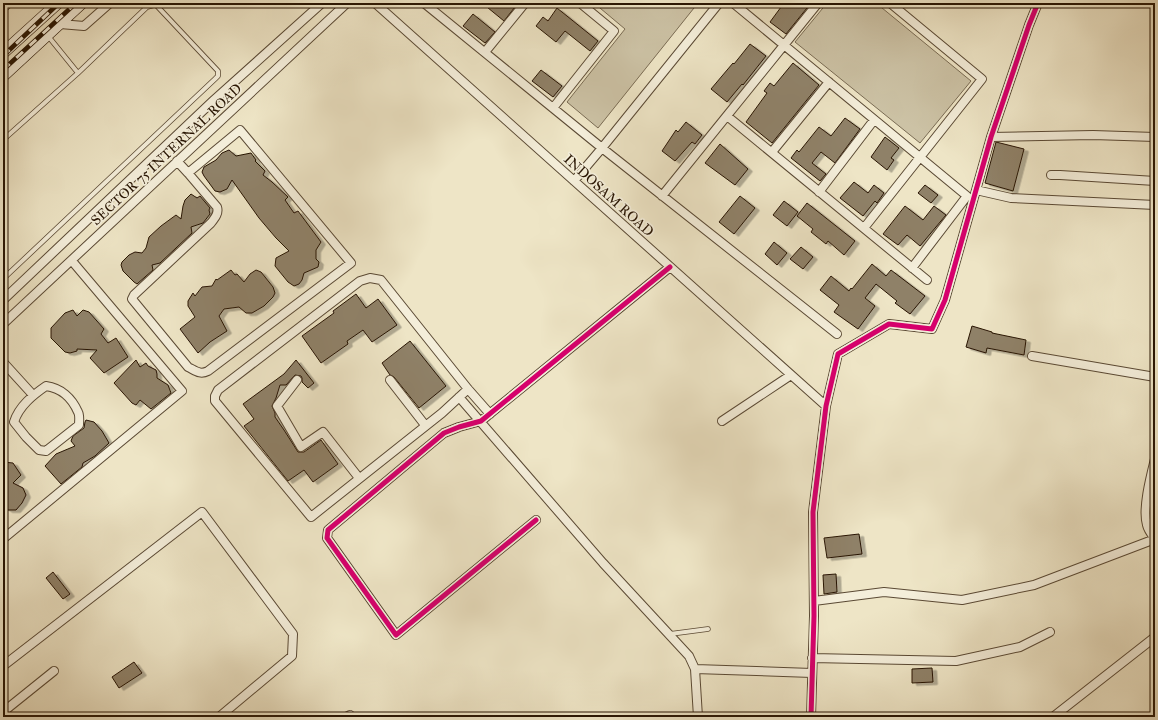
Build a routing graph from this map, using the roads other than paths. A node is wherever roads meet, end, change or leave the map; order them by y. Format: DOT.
graph roads {
  1 [pos="12,3"];
  2 [pos="58,3"];
  3 [pos="82,3"];
  4 [pos="110,3"];
  5 [pos="322,3"];
  6 [pos="347,3"];
  7 [pos="375,3"];
  8 [pos="424,3"];
  9 [pos="525,3"];
  10 [pos="580,3"];
  11 [pos="719,3"];
  12 [pos="733,3"];
  13 [pos="818,3"];
  14 [pos="890,3"];
  15 [pos="1038,3"];
  16 [pos="3,11"];
  17 [pos="60,24"];
  18 [pos="47,35"];
  19 [pos="784,45"];
  20 [pos="485,52"];
  21 [pos="3,53"];
  22 [pos="78,73"];
  23 [pos="3,76"];
  24 [pos="829,82"];
  25 [pos="553,108"];
  26 [pos="727,116"];
  27 [pos="874,120"];
  28 [pos="991,137"];
  29 [pos="1155,137"];
  30 [pos="3,140"];
  31 [pos="602,148"];
  32 [pos="772,152"];
  33 [pos="920,157"];
  34 [pos="177,161"];
  35 [pos="188,173"];
  36 [pos="1051,175"];
  37 [pos="574,180"];
  38 [pos="1155,181"];
  39 [pos="976,190"];
  40 [pos="819,192"];
  41 [pos="662,196"];
  42 [pos="1155,205"];
  43 [pos="864,228"];
  44 [pos="72,261"];
  45 [pos="670,267"];
  46 [pos="912,268"];
  47 [pos="3,278"];
  48 [pos="927,280"];
  49 [pos="3,300"];
  50 [pos="3,324"];
  51 [pos="837,334"];
  52 [pos="1032,356"];
  53 [pos="3,362"];
  54 [pos="791,375"];
  55 [pos="1155,377"];
  56 [pos="297,380"];
  57 [pos="390,380"];
  58 [pos="468,389"];
  59 [pos="33,395"];
  60 [pos="459,397"];
  61 [pos="826,406"];
  62 [pos="490,414"];
  63 [pos="481,421"];
  64 [pos="722,421"];
  65 [pos="425,425"];
  66 [pos="1155,459"];
  67 [pos="359,478"];
  68 [pos="536,520"];
  69 [pos="3,539"];
  70 [pos="1155,539"];
  71 [pos="814,601"];
  72 [pos="708,629"];
  73 [pos="1050,632"];
  74 [pos="670,634"];
  75 [pos="1155,637"];
  76 [pos="812,658"];
  77 [pos="3,666"];
  78 [pos="694,669"];
  79 [pos="54,671"];
  80 [pos="812,673"];
  81 [pos="3,712"];
  82 [pos="219,717"];
  83 [pos="346,717"];
  84 [pos="351,717"];
  85 [pos="698,717"];
  86 [pos="811,717"];
  87 [pos="1053,717"];
  1 -- 16 [label="lane"];
  2 -- 21 [label="main road"];
  3 -- 17 [label="main road"];
  4 -- 17 [label="street"];
  5 -- 49 [label="street, SECTOR 75 INTERNAL ROAD"];
  6 -- 34 [label="street, SECTOR 75 INTERNAL ROAD"];
  7 -- 37 [label="street, INDOSAM ROAD"];
  8 -- 20 [label="street"];
  9 -- 20 [label="street"];
  10 -- 25 [label="street"];
  11 -- 31 [label="street"];
  12 -- 19 [label="street"];
  13 -- 19 [label="street"];
  14 -- 33 [label="street"];
  15 -- 28 [label="street"];
  17 -- 18 [label="main road"];
  18 -- 22 [label="lane"];
  18 -- 23 [label="main road"];
  19 -- 24 [label="street"];
  19 -- 26 [label="street"];
  20 -- 25 [label="street"];
  22 -- 30 [label="lane"];
  22 -- 47 [label="lane"];
  24 -- 27 [label="street"];
  24 -- 32 [label="street"];
  25 -- 31 [label="street"];
  26 -- 32 [label="street"];
  26 -- 41 [label="street"];
  27 -- 33 [label="street"];
  27 -- 40 [label="street"];
  28 -- 29 [label="street"];
  28 -- 39 [label="street"];
  31 -- 37 [label="street"];
  31 -- 41 [label="street"];
  32 -- 40 [label="street"];
  33 -- 43 [label="street"];
  33 -- 46 [label="street"];
  34 -- 35 [label="street"];
  34 -- 44 [label="street, SECTOR 75 INTERNAL ROAD"];
  35 -- 35 [label="street"];
  36 -- 38 [label="street"];
  37 -- 45 [label="street, INDOSAM ROAD"];
  39 -- 42 [label="street"];
  39 -- 61 [label="street"];
  40 -- 43 [label="street"];
  41 -- 51 [label="street"];
  43 -- 46 [label="street"];
  44 -- 50 [label="street, SECTOR 75 INTERNAL ROAD"];
  44 -- 69 [label="street"];
  45 -- 54 [label="street, INDOSAM ROAD"];
  45 -- 62 [label="street"];
  46 -- 48 [label="street"];
  52 -- 55 [label="street"];
  53 -- 59 [label="street"];
  54 -- 61 [label="street, INDOSAM ROAD"];
  54 -- 64 [label="street"];
  56 -- 67 [label="street"];
  57 -- 65 [label="street"];
  58 -- 60 [label="street"];
  58 -- 62 [label="street"];
  58 -- 67 [label="street"];
  59 -- 59 [label="street"];
  60 -- 63 [label="street"];
  60 -- 65 [label="street"];
  61 -- 71 [label="street"];
  62 -- 63 [label="street"];
  63 -- 68 [label="street"];
  63 -- 74 [label="street"];
  65 -- 67 [label="street"];
  66 -- 70 [label="street"];
  70 -- 71 [label="street"];
  71 -- 76 [label="street"];
  72 -- 74 [label="lane"];
  73 -- 76 [label="street"];
  74 -- 78 [label="street"];
  75 -- 87 [label="street"];
  76 -- 80 [label="street"];
  77 -- 82 [label="street"];
  78 -- 80 [label="street"];
  78 -- 85 [label="street"];
  79 -- 81 [label="street"];
  80 -- 86 [label="street"];
  83 -- 84 [label="street"];
}
